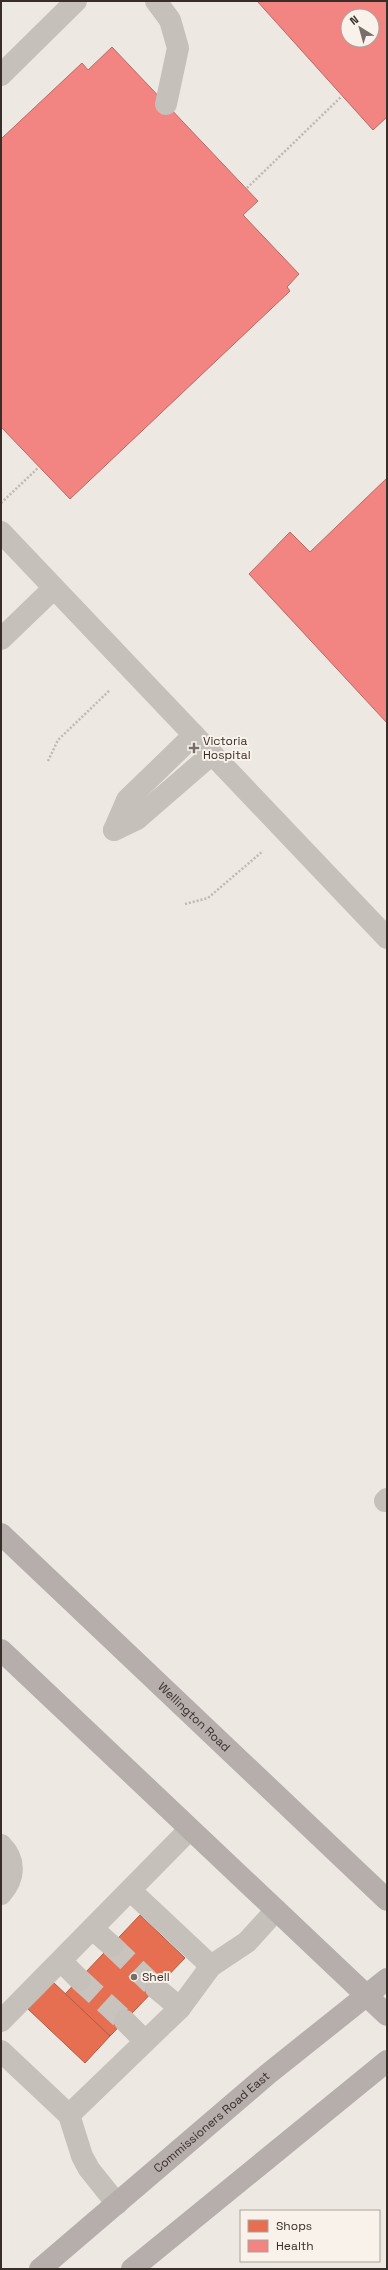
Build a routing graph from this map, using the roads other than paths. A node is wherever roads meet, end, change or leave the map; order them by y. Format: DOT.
graph roads {
  1 [pos="76,1"];
  2 [pos="156,1"];
  3 [pos="1,75"];
  4 [pos="166,104"];
  5 [pos="1,532"];
  6 [pos="54,588"];
  7 [pos="1,639"];
  8 [pos="194,735"];
  9 [pos="212,754"];
  10 [pos="387,938"];
  11 [pos="1,1534"];
  12 [pos="1,1650"];
  13 [pos="190,1829"];
  14 [pos="1,1844"];
  15 [pos="131,1891"];
  16 [pos="1,1894"];
  17 [pos="387,1900"];
  18 [pos="276,1910"];
  19 [pos="93,1929"];
  20 [pos="112,1946"];
  21 [pos="61,1961"];
  22 [pos="211,1966"];
  23 [pos="387,1979"];
  24 [pos="80,1980"];
  25 [pos="156,1988"];
  26 [pos="366,1995"];
  27 [pos="180,2008"];
  28 [pos="387,2015"];
  29 [pos="1,2021"];
  30 [pos="125,2021"];
  31 [pos="144,2040"];
  32 [pos="1,2051"];
  33 [pos="387,2061"];
  34 [pos="69,2114"];
  35 [pos="117,2204"];
  36 [pos="40,2269"];
  37 [pos="132,2269"];
  1 -- 3 [label="lane"];
  2 -- 4 [label="lane"];
  5 -- 6 [label="lane"];
  6 -- 7 [label="lane"];
  6 -- 8 [label="lane"];
  8 -- 9 [label="lane"];
  8 -- 9 [label="lane"];
  9 -- 10 [label="lane"];
  11 -- 17 [label="main road, Wellington Road"];
  12 -- 13 [label="main road"];
  13 -- 15 [label="lane"];
  13 -- 18 [label="main road"];
  14 -- 16 [label="lane"];
  15 -- 19 [label="lane"];
  15 -- 22 [label="lane"];
  18 -- 22 [label="lane"];
  18 -- 26 [label="main road"];
  19 -- 20 [label="lane"];
  19 -- 21 [label="lane"];
  21 -- 24 [label="lane"];
  21 -- 29 [label="lane"];
  22 -- 27 [label="lane"];
  23 -- 26 [label="main road, Commissioners Road East"];
  25 -- 27 [label="lane"];
  26 -- 28 [label="main road"];
  26 -- 35 [label="main road, Commissioners Road East"];
  27 -- 31 [label="lane"];
  30 -- 31 [label="lane"];
  31 -- 34 [label="lane"];
  32 -- 34 [label="lane"];
  33 -- 37 [label="main road"];
  34 -- 35 [label="lane"];
  35 -- 36 [label="main road, Commissioners Road East"];
}
